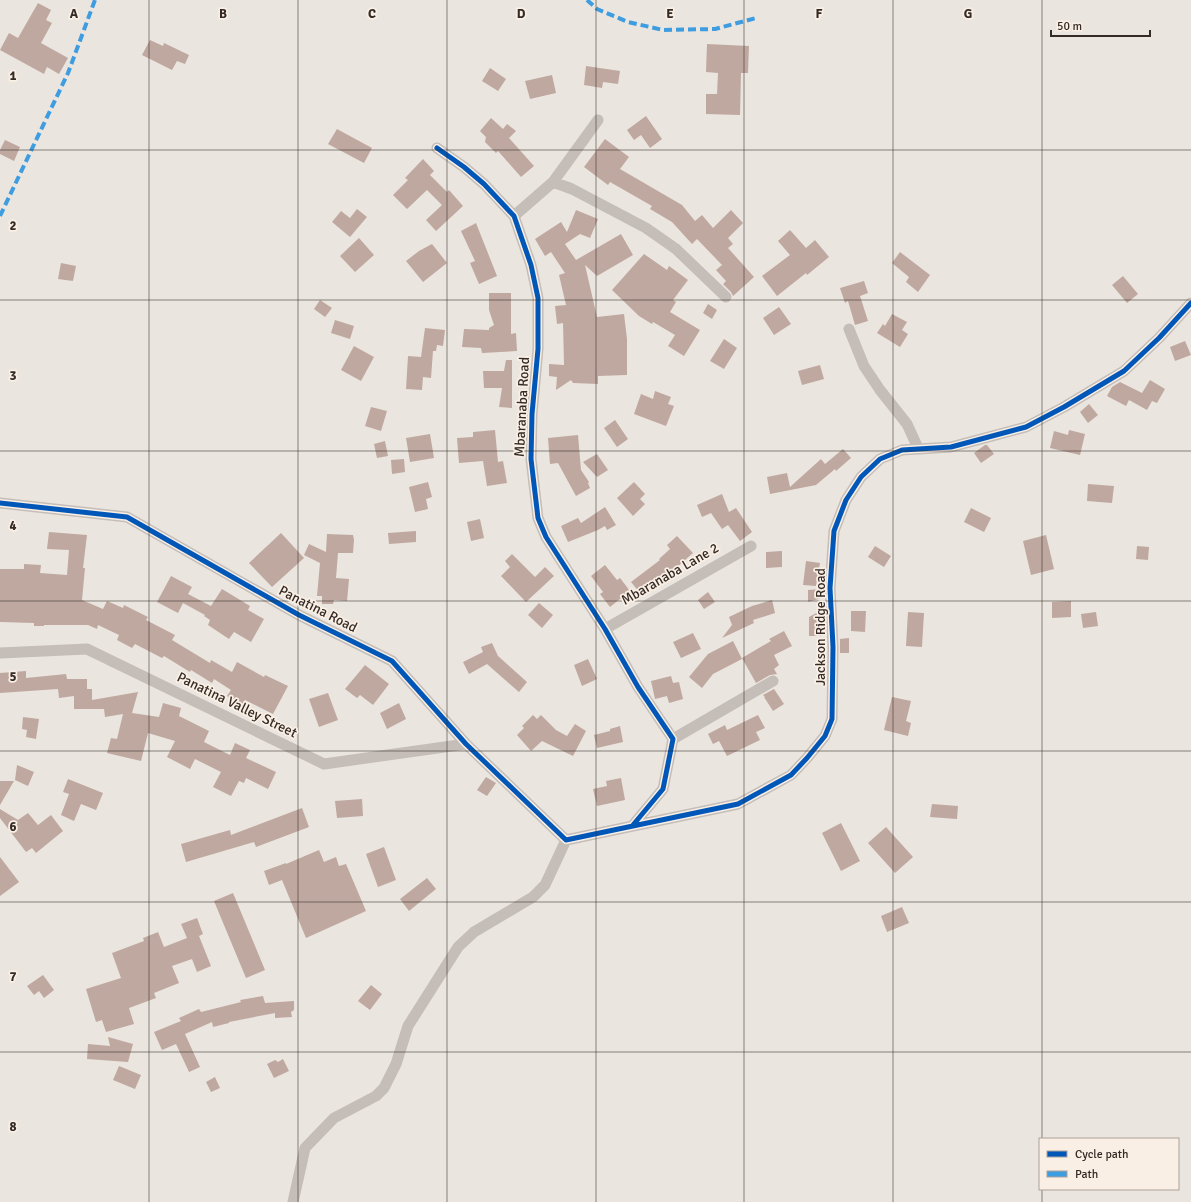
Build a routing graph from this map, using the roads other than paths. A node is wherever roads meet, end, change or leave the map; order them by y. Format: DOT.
graph roads {
  1 [pos="598,120"];
  2 [pos="437,148"];
  3 [pos="552,182"];
  4 [pos="514,216"];
  5 [pos="726,297"];
  6 [pos="1191,304"];
  7 [pos="849,329"];
  8 [pos="918,448"];
  9 [pos="0,503"];
  10 [pos="751,546"];
  11 [pos="605,629"];
  12 [pos="0,653"];
  13 [pos="773,681"];
  14 [pos="673,739"];
  15 [pos="466,744"];
  16 [pos="634,825"];
  17 [pos="566,840"];
  18 [pos="292,1202"];
  1 -- 3 [label="street"];
  2 -- 4 [label="street, Mbaranaba Road"];
  3 -- 4 [label="street"];
  3 -- 5 [label="street"];
  4 -- 11 [label="street, Mbaranaba Road"];
  6 -- 8 [label="street, Jackson Ridge Road"];
  7 -- 8 [label="street"];
  8 -- 16 [label="street, Jackson Ridge Road"];
  9 -- 15 [label="street, Panatina Road"];
  10 -- 11 [label="street, Mbaranaba Lane 2"];
  11 -- 14 [label="street, Mbaranaba Road"];
  12 -- 15 [label="street, Panatina Valley Street"];
  13 -- 14 [label="street"];
  14 -- 16 [label="street"];
  15 -- 17 [label="street, Panatina Road"];
  16 -- 17 [label="street, Jackson Ridge Road"];
  17 -- 18 [label="street"];
}
